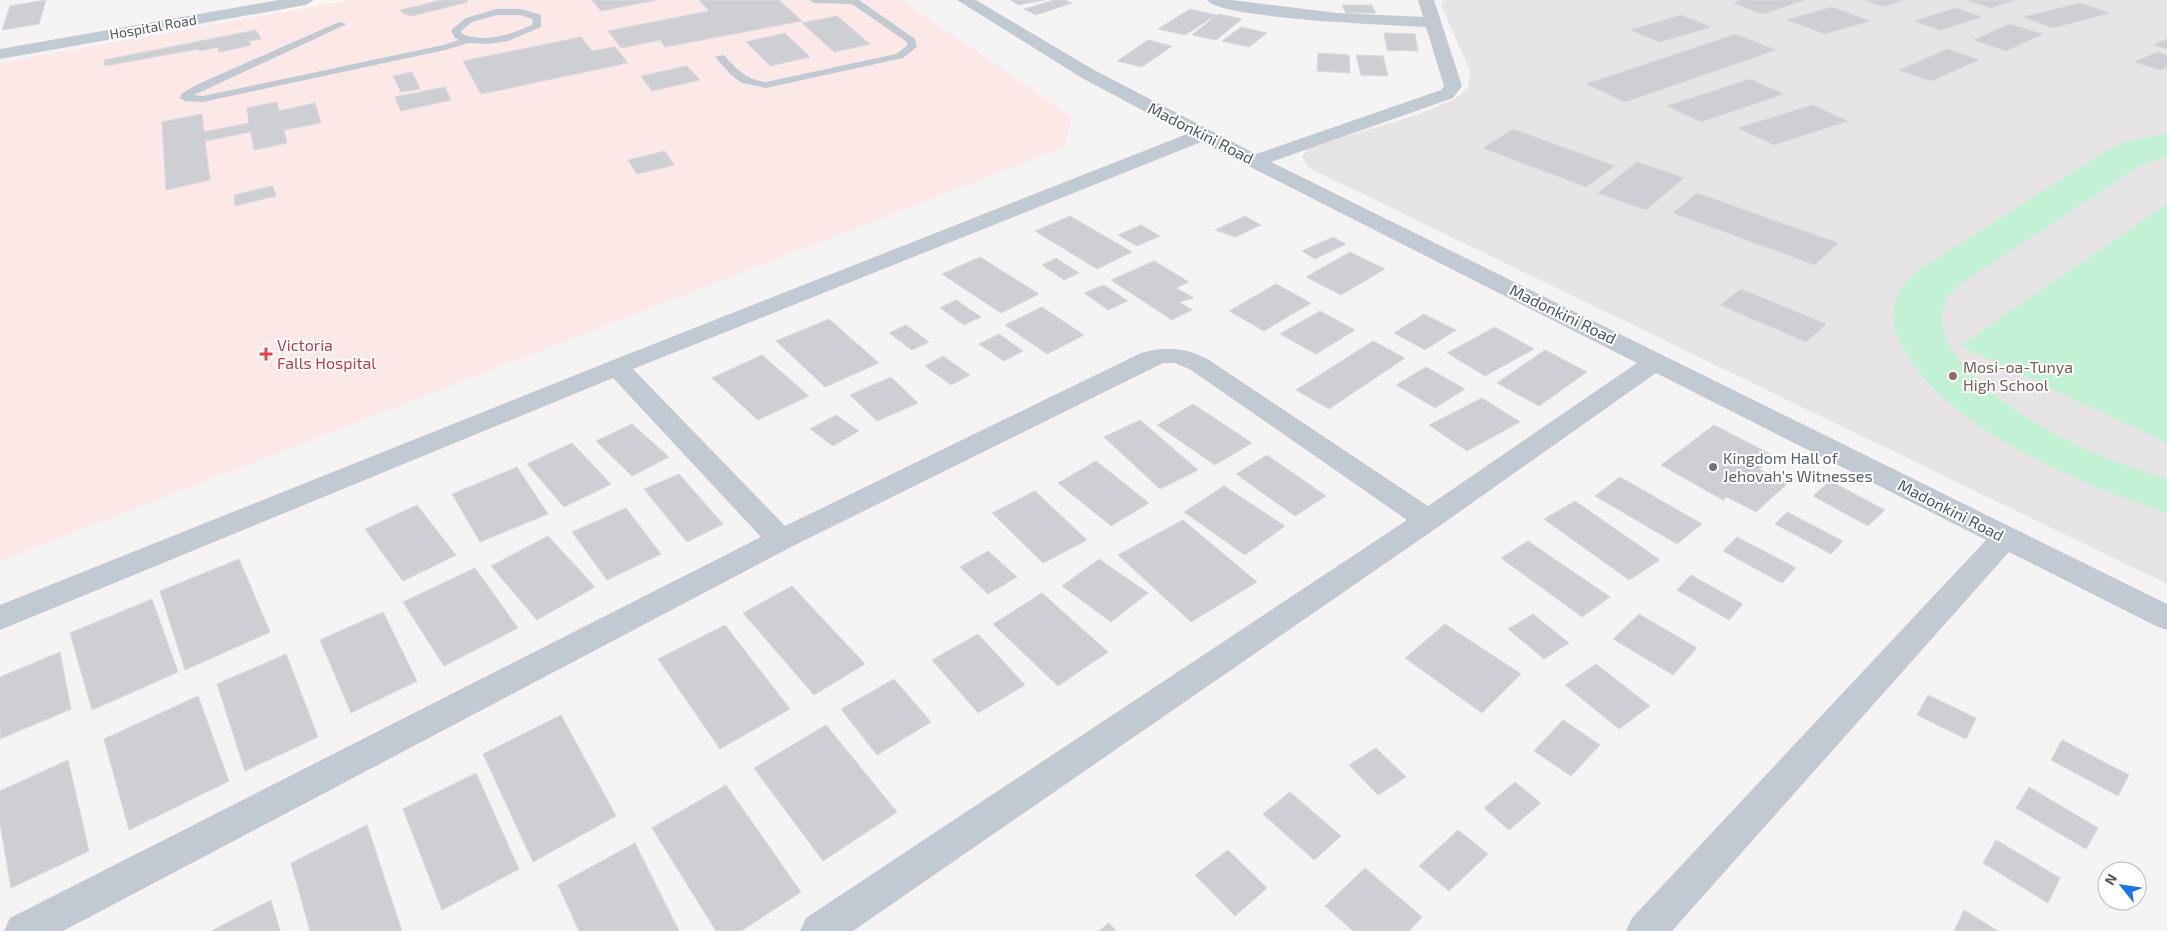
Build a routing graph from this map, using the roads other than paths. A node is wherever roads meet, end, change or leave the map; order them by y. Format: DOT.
graph roads {
  1 [pos="306,0"];
  2 [pos="496,0"];
  3 [pos="814,0"];
  4 [pos="857,0"];
  5 [pos="965,0"];
  6 [pos="1215,0"];
  7 [pos="1426,0"];
  8 [pos="275,3"];
  9 [pos="496,12"];
  10 [pos="1434,22"];
  11 [pos="342,24"];
  12 [pos="467,40"];
  13 [pos="0,54"];
  14 [pos="720,57"];
  15 [pos="1202,135"];
  16 [pos="1255,161"];
  17 [pos="1657,361"];
  18 [pos="617,367"];
  19 [pos="1428,520"];
  20 [pos="2005,538"];
  21 [pos="781,540"];
  22 [pos="0,618"];
  23 [pos="2167,618"];
  24 [pos="24,931"];
  25 [pos="820,931"];
  26 [pos="1646,931"];
  1 -- 8 [label="street, Hospital Road"];
  2 -- 9 [label="lane"];
  3 -- 4 [label="lane"];
  4 -- 14 [label="lane"];
  5 -- 15 [label="street, Madonkini Road"];
  6 -- 10 [label="street"];
  7 -- 10 [label="street"];
  8 -- 13 [label="street, Hospital Road"];
  9 -- 12 [label="lane"];
  9 -- 12 [label="lane"];
  10 -- 16 [label="street"];
  11 -- 12 [label="lane"];
  15 -- 16 [label="street, Madonkini Road"];
  15 -- 18 [label="street"];
  16 -- 17 [label="street, Madonkini Road"];
  17 -- 19 [label="street"];
  17 -- 20 [label="street, Madonkini Road"];
  18 -- 21 [label="street"];
  18 -- 22 [label="street"];
  19 -- 21 [label="street"];
  19 -- 25 [label="street"];
  20 -- 23 [label="street, Madonkini Road"];
  20 -- 26 [label="street"];
  21 -- 24 [label="street"];
}
